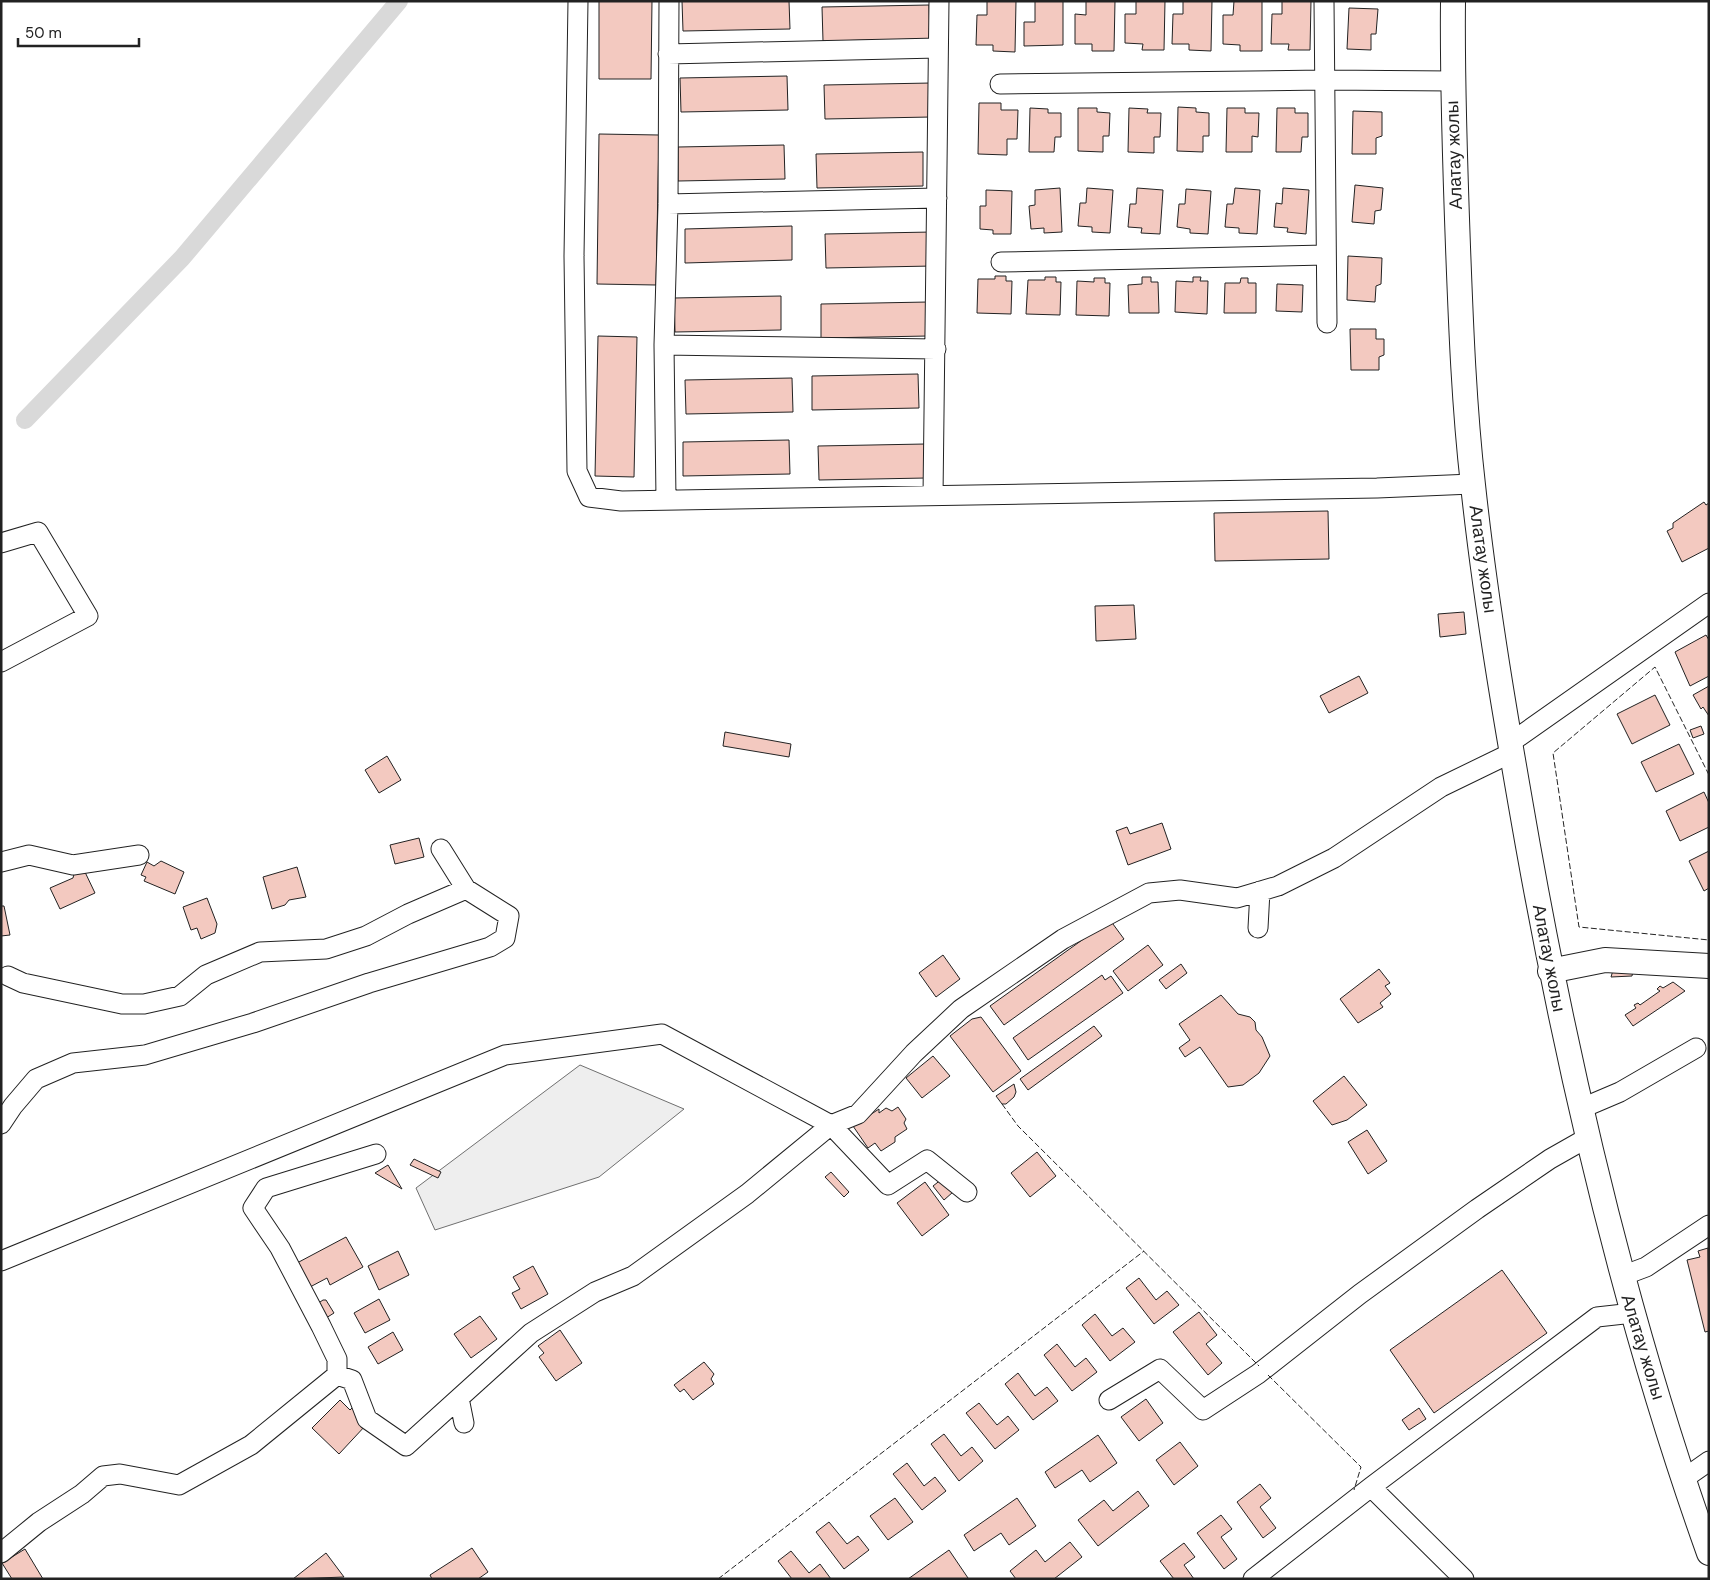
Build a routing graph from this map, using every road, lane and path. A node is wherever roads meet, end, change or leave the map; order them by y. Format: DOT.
graph roads {
  1 [pos="578,1"];
  2 [pos="669,1"];
  3 [pos="939,1"];
  4 [pos="1324,1"];
  5 [pos="1453,1"];
  6 [pos="938,48"];
  7 [pos="668,54"];
  8 [pos="1324,80"];
  9 [pos="1452,81"];
  10 [pos="1000,84"];
  11 [pos="937,198"];
  12 [pos="668,204"];
  13 [pos="1325,255"];
  14 [pos="1000,262"];
  15 [pos="1327,323"];
  16 [pos="664,345"];
  17 [pos="936,348"];
  18 [pos="1472,484"];
  19 [pos="933,496"];
  20 [pos="666,499"];
  21 [pos="1,543"];
  22 [pos="1709,603"];
  23 [pos="1,662"];
  24 [pos="1511,748"];
  25 [pos="441,849"];
  26 [pos="140,855"];
  27 [pos="1,862"];
  28 [pos="466,889"];
  29 [pos="1260,891"];
  30 [pos="1258,928"];
  31 [pos="1709,966"];
  32 [pos="1550,971"];
  33 [pos="8,976"];
  34 [pos="1696,1048"];
  35 [pos="1580,1109"];
  36 [pos="1,1124"];
  37 [pos="831,1125"];
  38 [pos="1587,1138"];
  39 [pos="376,1154"];
  40 [pos="967,1192"];
  41 [pos="1709,1225"];
  42 [pos="1,1261"];
  43 [pos="1622,1276"];
  44 [pos="1633,1312"];
  45 [pos="337,1375"];
  46 [pos="459,1398"];
  47 [pos="1109,1400"];
  48 [pos="464,1423"];
  49 [pos="1709,1461"];
  50 [pos="1682,1480"];
  51 [pos="1371,1487"];
  52 [pos="1,1553"];
  53 [pos="1709,1554"];
  54 [pos="1253,1579"];
  55 [pos="1464,1579"];
  1 -- 20 [label="street"];
  2 -- 7 [label="street"];
  3 -- 6 [label="street"];
  4 -- 8 [label="street"];
  5 -- 9 [label="main road, Алатау жолы"];
  6 -- 7 [label="street"];
  6 -- 11 [label="street"];
  7 -- 12 [label="street"];
  8 -- 9 [label="street"];
  8 -- 10 [label="street"];
  8 -- 13 [label="street"];
  9 -- 18 [label="main road, Алатау жолы"];
  11 -- 12 [label="street"];
  11 -- 17 [label="street"];
  12 -- 16 [label="street"];
  13 -- 14 [label="street"];
  13 -- 15 [label="street"];
  16 -- 17 [label="street"];
  16 -- 20 [label="street"];
  17 -- 19 [label="street"];
  18 -- 19 [label="street"];
  18 -- 24 [label="main road, Алатау жолы"];
  19 -- 20 [label="street"];
  21 -- 23 [label="street"];
  22 -- 24 [label="street"];
  24 -- 29 [label="street"];
  24 -- 32 [label="main road, Алатау жолы"];
  25 -- 28 [label="street"];
  26 -- 27 [label="street"];
  28 -- 33 [label="street"];
  28 -- 36 [label="street"];
  29 -- 30 [label="street"];
  29 -- 37 [label="street"];
  31 -- 32 [label="main road"];
  32 -- 35 [label="main road, Алатау жолы"];
  34 -- 35 [label="street"];
  35 -- 38 [label="main road, Алатау жолы"];
  37 -- 40 [label="street"];
  37 -- 42 [label="street"];
  37 -- 46 [label="street"];
  38 -- 43 [label="main road, Алатау жолы"];
  38 -- 47 [label="street"];
  39 -- 45 [label="street"];
  41 -- 43 [label="street"];
  43 -- 44 [label="main road, Алатау жолы"];
  44 -- 50 [label="main road, Алатау жолы"];
  44 -- 51 [label="street"];
  45 -- 46 [label="street"];
  45 -- 52 [label="street"];
  46 -- 48 [label="street"];
  49 -- 50 [label="street"];
  50 -- 53 [label="main road, Алатау жолы"];
  51 -- 54 [label="street"];
  51 -- 55 [label="street"];
}
